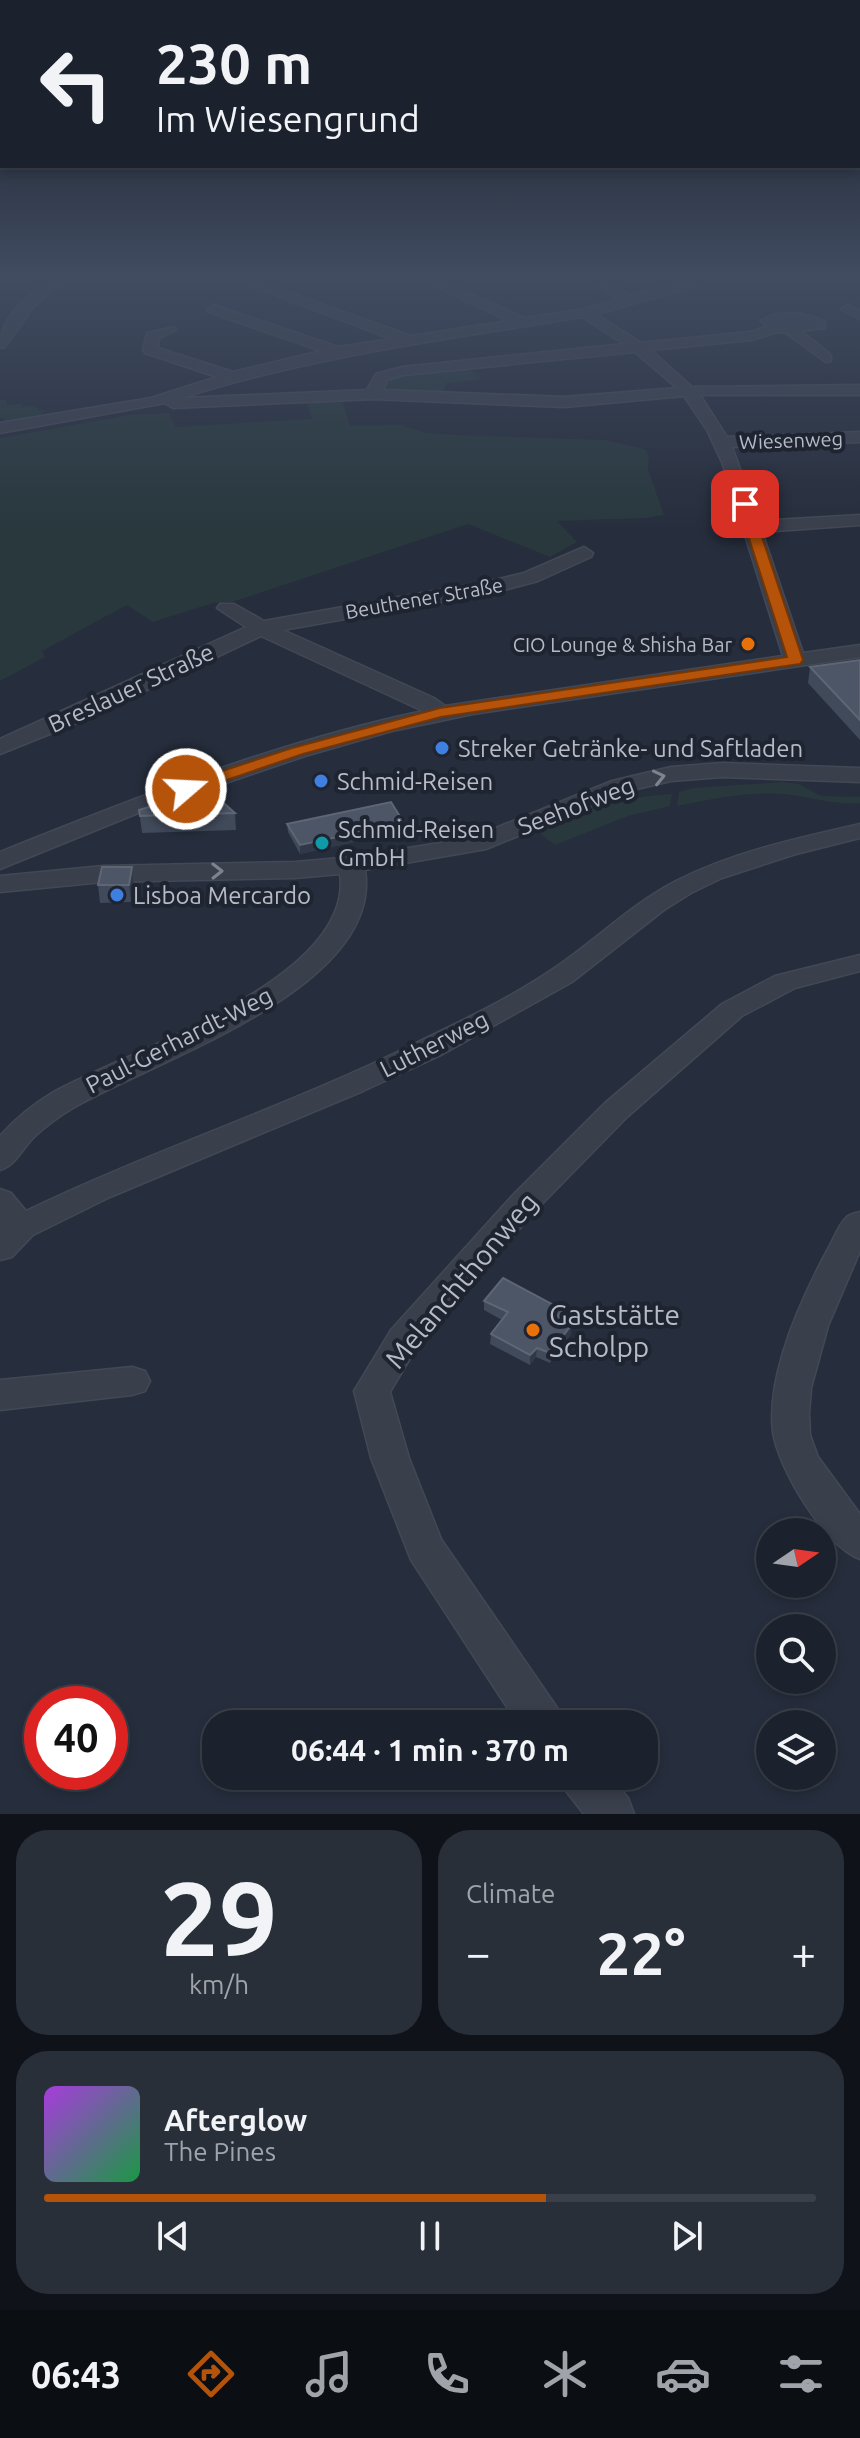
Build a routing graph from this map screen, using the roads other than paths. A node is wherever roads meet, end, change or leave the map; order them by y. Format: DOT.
graph roads {
  1 [pos="188,363"];
  2 [pos="292,363"];
  3 [pos="480,363"];
  4 [pos="654,363"];
  5 [pos="232,377"];
  6 [pos="860,390"];
  7 [pos="688,392"];
  8 [pos="373,394"];
  9 [pos="153,402"];
  10 [pos="0,428"];
  11 [pos="860,437"];
  12 [pos="723,442"];
  13 [pos="860,520"];
  14 [pos="752,527"];
  15 [pos="584,553"];
  16 [pos="227,608"];
  17 [pos="261,628"];
  18 [pos="860,651"];
  19 [pos="795,660"];
  20 [pos="440,713"];
  21 [pos="0,747"];
  22 [pos="796,774"];
  23 [pos="860,775"];
  24 [pos="860,790"];
  25 [pos="860,831"];
  26 [pos="41,844"];
  27 [pos="0,861"];
  28 [pos="352,865"];
  29 [pos="103,874"];
  30 [pos="0,884"];
  31 [pos="860,963"];
  32 [pos="0,1159"];
  33 [pos="0,1201"];
  34 [pos="860,1224"];
  35 [pos="11,1237"];
  36 [pos="132,1381"];
  37 [pos="0,1395"];
  38 [pos="860,1542"];
  39 [pos="534,1710"];
  40 [pos="593,1790"];
  41 [pos="612,1814"];
  1 -- 5 [label="street"];
  2 -- 5 [label="street"];
  3 -- 8 [label="street"];
  4 -- 7 [label="street"];
  5 -- 9 [label="street"];
  6 -- 7 [label="street"];
  7 -- 8 [label="street"];
  7 -- 12 [label="street"];
  8 -- 9 [label="street"];
  9 -- 10 [label="street"];
  11 -- 12 [label="street, Wiesenweg"];
  12 -- 14 [label="street"];
  13 -- 14 [label="street"];
  14 -- 19 [label="street"];
  15 -- 17 [label="street, Beuthener Straße"];
  16 -- 17 [label="street"];
  17 -- 20 [label="street"];
  17 -- 21 [label="street, Breslauer Straße"];
  18 -- 19 [label="street"];
  19 -- 20 [label="street"];
  20 -- 26 [label="street"];
  22 -- 23 [label="street, Seehofweg"];
  22 -- 24 [label="street"];
  28 -- 22 [label="street, Seehofweg, one-way"];
  25 -- 35 [label="street, Lutherweg"];
  26 -- 27 [label="street"];
  26 -- 29 [label="street, Seehofweg"];
  29 -- 28 [label="street, Seehofweg, one-way"];
  28 -- 32 [label="street, Paul-Gerhardt-Weg"];
  29 -- 30 [label="street, Seehofweg"];
  31 -- 39 [label="street, Melanchthonweg"];
  33 -- 35 [label="street"];
  34 -- 38 [label="street"];
  36 -- 37 [label="street"];
  40 -- 41 [label="street"];
}
